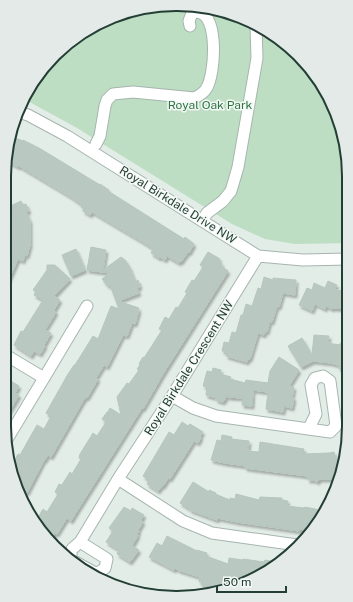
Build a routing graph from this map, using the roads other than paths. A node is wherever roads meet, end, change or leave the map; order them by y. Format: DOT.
graph roads {
  1 [pos="195,12"];
  2 [pos="201,12"];
  3 [pos="190,26"];
  4 [pos="256,31"];
  5 [pos="24,114"];
  6 [pos="96,144"];
  7 [pos="202,221"];
  8 [pos="258,256"];
  9 [pos="342,259"];
  10 [pos="87,306"];
  11 [pos="11,358"];
  12 [pos="44,378"];
  13 [pos="172,396"];
  14 [pos="309,428"];
  15 [pos="11,433"];
  16 [pos="118,479"];
  17 [pos="80,542"];
  18 [pos="292,544"];
  1 -- 3 [label="street"];
  2 -- 6 [label="street"];
  4 -- 7 [label="street"];
  5 -- 7 [label="street, Royal Birkdale Drive NW"];
  7 -- 8 [label="street, Royal Birkdale Drive NW"];
  8 -- 9 [label="street, Royal Birkdale Drive NW"];
  8 -- 13 [label="street, Royal Birkdale Crescent NW"];
  10 -- 12 [label="street"];
  11 -- 12 [label="street"];
  12 -- 15 [label="street"];
  13 -- 14 [label="street"];
  13 -- 16 [label="street, Royal Birkdale Crescent NW"];
  14 -- 14 [label="street"];
  16 -- 17 [label="street, Royal Birkdale Crescent NW"];
  16 -- 18 [label="street"];
}
